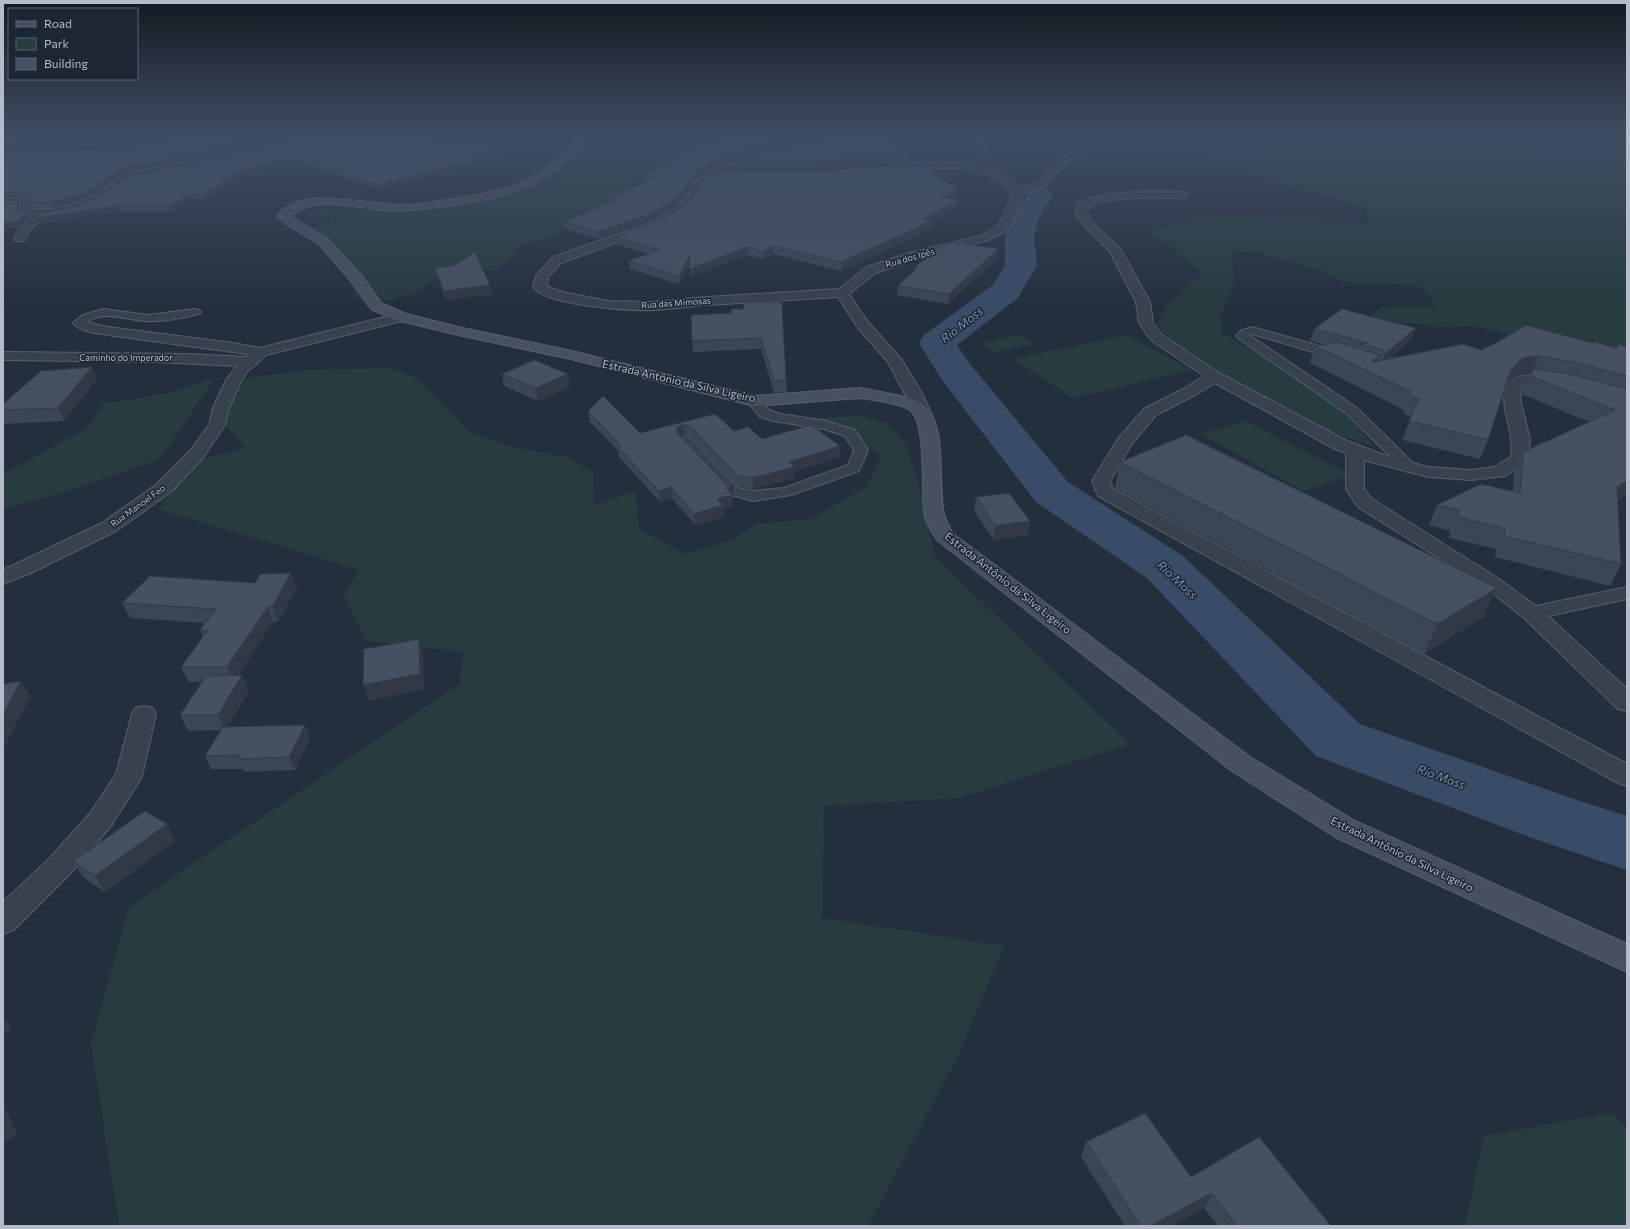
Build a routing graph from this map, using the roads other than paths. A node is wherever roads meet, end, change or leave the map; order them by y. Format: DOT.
graph roads {
  1 [pos="105,192"];
  2 [pos="508,192"];
  3 [pos="695,192"];
  4 [pos="1017,193"];
  5 [pos="1183,195"];
  6 [pos="3,201"];
  7 [pos="42,213"];
  8 [pos="20,239"];
  9 [pos="842,293"];
  10 [pos="195,312"];
  11 [pos="401,317"];
  12 [pos="3,356"];
  13 [pos="255,357"];
  14 [pos="1352,360"];
  15 [pos="1214,376"];
  16 [pos="1572,388"];
  17 [pos="754,401"];
  18 [pos="925,417"];
  19 [pos="685,441"];
  20 [pos="1355,450"];
  21 [pos="1410,468"];
  22 [pos="3,578"];
  23 [pos="1627,592"];
  24 [pos="1532,613"];
  25 [pos="1627,703"];
  26 [pos="144,714"];
  27 [pos="1627,776"];
  28 [pos="3,921"];
  29 [pos="1627,959"];
  1 -- 7 [label="street"];
  2 -- 11 [label="street, Estrada Antônio da Silva Ligeiro"];
  3 -- 9 [label="street, Rua das Mimosas"];
  4 -- 9 [label="street, Rua dos Ipês"];
  5 -- 15 [label="street"];
  6 -- 7 [label="street"];
  7 -- 8 [label="street"];
  9 -- 18 [label="street"];
  10 -- 13 [label="lane"];
  11 -- 13 [label="street"];
  11 -- 17 [label="street, Estrada Antônio da Silva Ligeiro"];
  12 -- 13 [label="street, Caminho do Imperador"];
  13 -- 22 [label="street, Rua Manoel Feo"];
  14 -- 21 [label="lane"];
  15 -- 20 [label="street"];
  15 -- 27 [label="street"];
  16 -- 21 [label="street"];
  17 -- 18 [label="street, Estrada Antônio da Silva Ligeiro"];
  17 -- 19 [label="lane"];
  18 -- 29 [label="street, Estrada Antônio da Silva Ligeiro"];
  20 -- 21 [label="street"];
  20 -- 24 [label="street"];
  23 -- 24 [label="street"];
  24 -- 25 [label="street"];
  26 -- 28 [label="street"];
}
